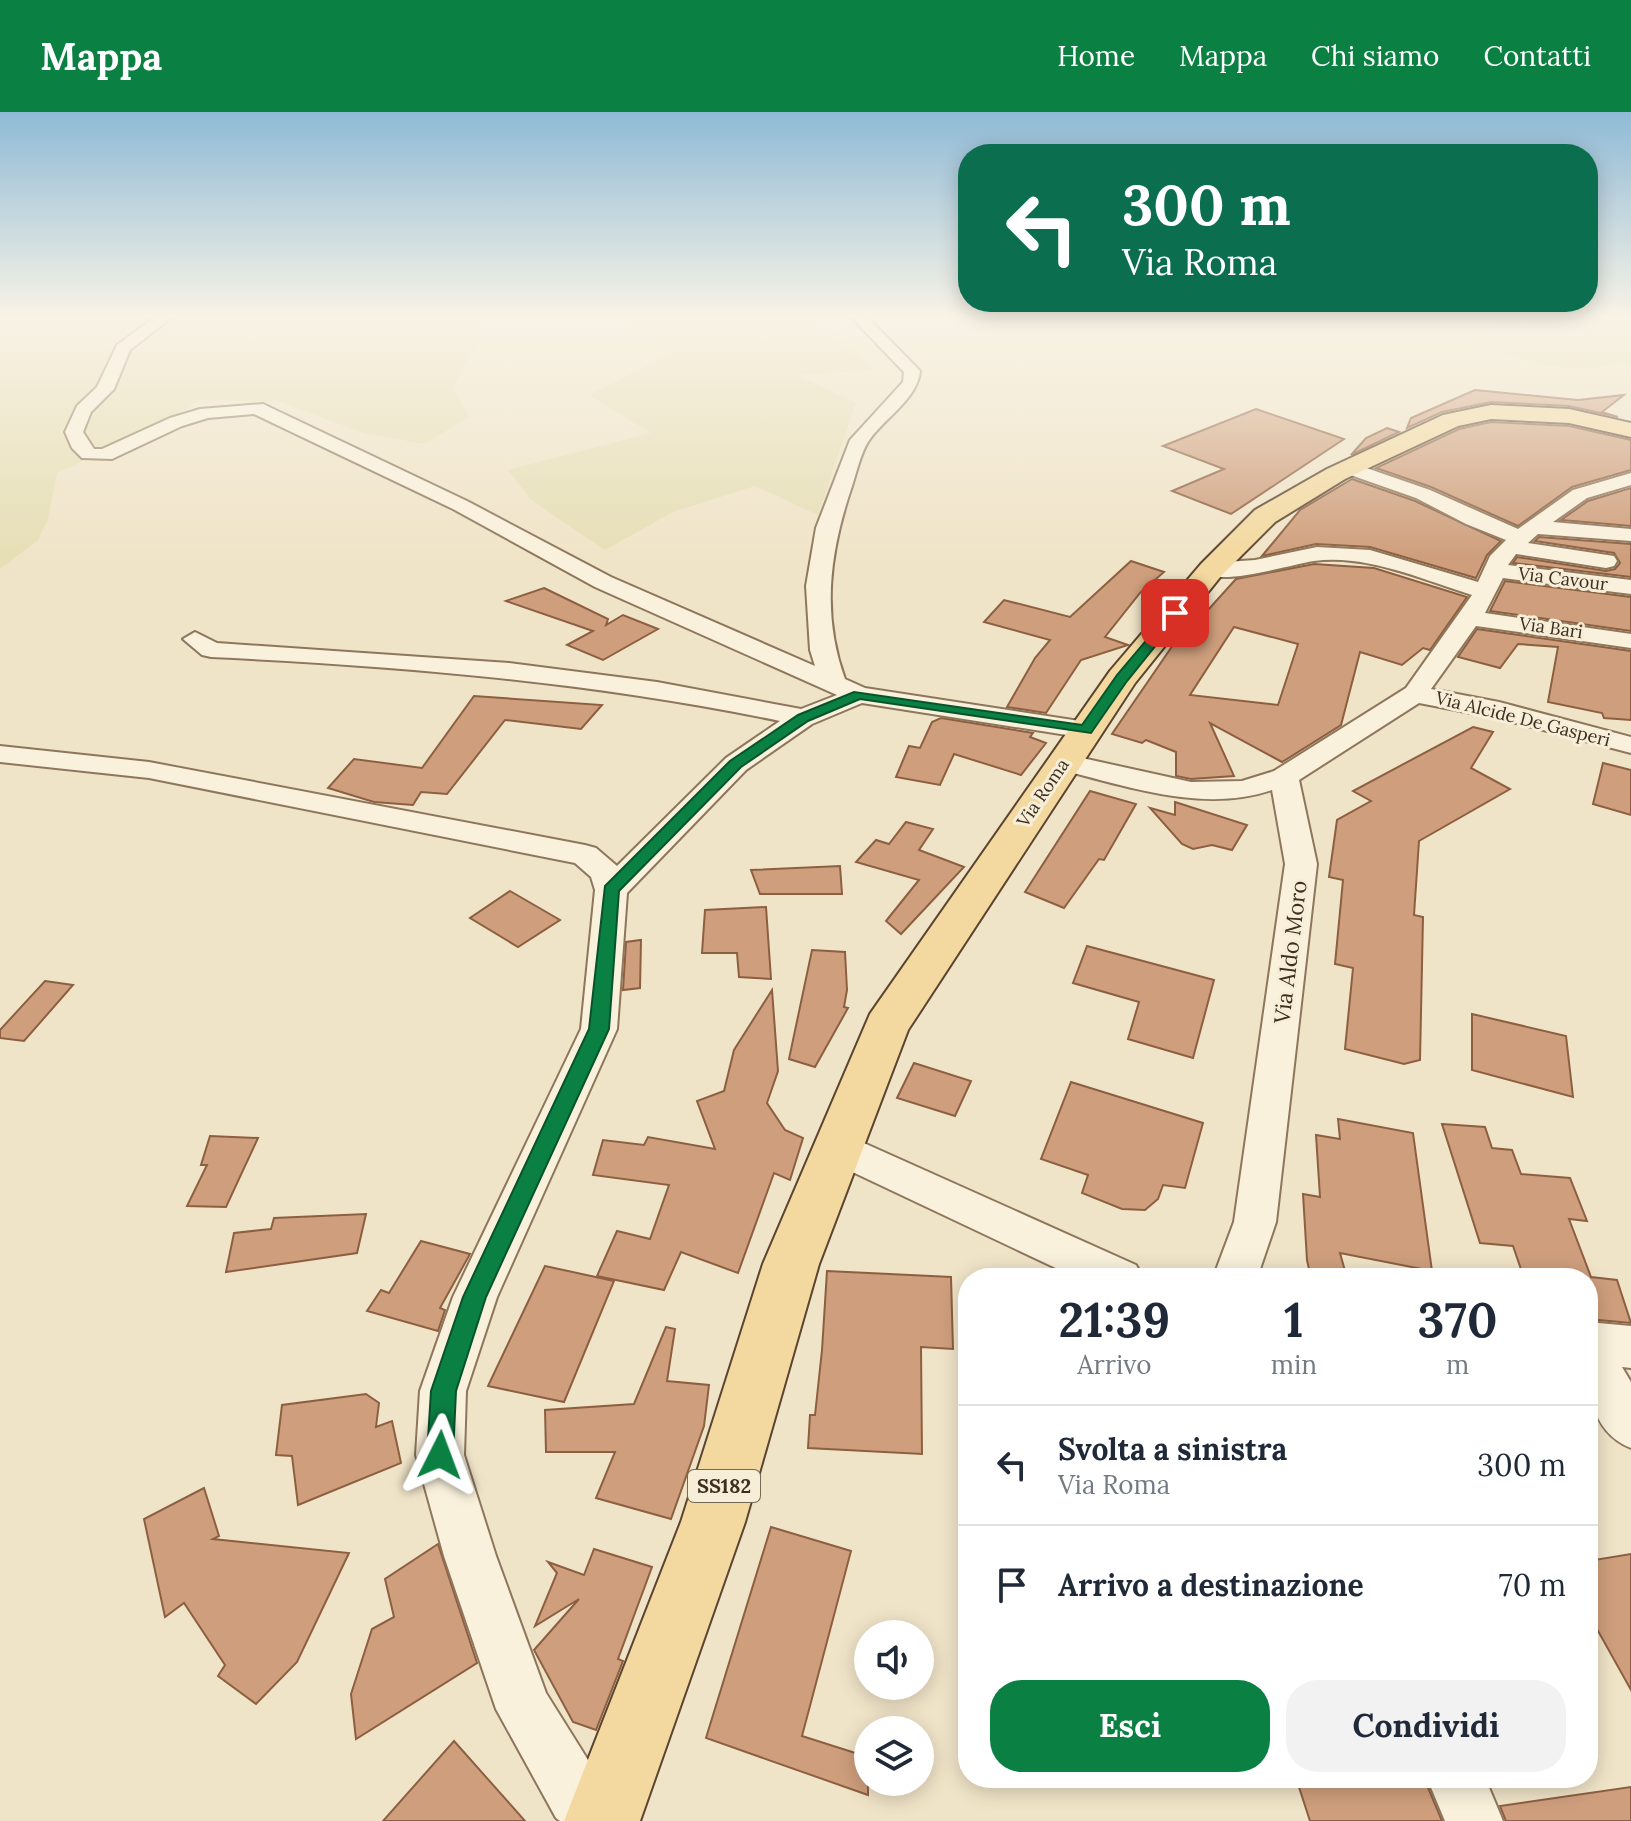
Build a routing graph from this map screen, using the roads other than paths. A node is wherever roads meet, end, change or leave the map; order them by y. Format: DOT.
graph roads {
  1 [pos="97,397"];
  2 [pos="898,397"];
  3 [pos="1631,430"];
  4 [pos="1349,468"];
  5 [pos="1628,482"];
  6 [pos="1631,535"];
  7 [pos="1522,537"];
  8 [pos="1631,564"];
  9 [pos="1211,570"];
  10 [pos="1496,570"];
  11 [pos="1631,587"];
  12 [pos="1485,592"];
  13 [pos="1471,618"];
  14 [pos="195,639"];
  15 [pos="1631,641"];
  16 [pos="846,688"];
  17 [pos="1415,694"];
  18 [pos="803,718"];
  19 [pos="1086,730"];
  20 [pos="1631,745"];
  21 [pos="0,754"];
  22 [pos="1064,762"];
  23 [pos="1284,777"];
  24 [pos="611,890"];
  25 [pos="837,1147"];
  26 [pos="1099,1268"];
  27 [pos="1239,1268"];
  28 [pos="1598,1344"];
  29 [pos="1631,1347"];
  30 [pos="1598,1370"];
  31 [pos="1631,1425"];
  32 [pos="1460,1788"];
  33 [pos="602,1821"];
  34 [pos="1474,1821"];
  1 -- 16 [label="street"];
  2 -- 16 [label="street"];
  3 -- 4 [label="main road, Via Roma / SS182"];
  4 -- 7 [label="street"];
  4 -- 9 [label="main road, Via Roma / SS182"];
  5 -- 7 [label="street"];
  6 -- 7 [label="street"];
  7 -- 8 [label="street"];
  7 -- 10 [label="street"];
  9 -- 12 [label="street"];
  9 -- 19 [label="main road, Via Roma / SS182"];
  10 -- 11 [label="street, Via Cavour"];
  10 -- 12 [label="street"];
  12 -- 13 [label="street"];
  13 -- 15 [label="street, Via Bari"];
  13 -- 17 [label="street"];
  14 -- 18 [label="street"];
  16 -- 18 [label="street"];
  16 -- 19 [label="street"];
  17 -- 20 [label="street, Via Alcide De Gasperi"];
  17 -- 23 [label="street"];
  18 -- 24 [label="street"];
  19 -- 22 [label="main road, Via Roma / SS182"];
  21 -- 24 [label="street"];
  22 -- 23 [label="street"];
  22 -- 25 [label="main road, Via Roma / SS182"];
  23 -- 27 [label="street, Via Aldo Moro"];
  24 -- 33 [label="street"];
  25 -- 26 [label="street"];
  25 -- 33 [label="main road, SS182"];
  28 -- 29 [label="street"];
  30 -- 31 [label="street"];
  32 -- 34 [label="street"];
}
